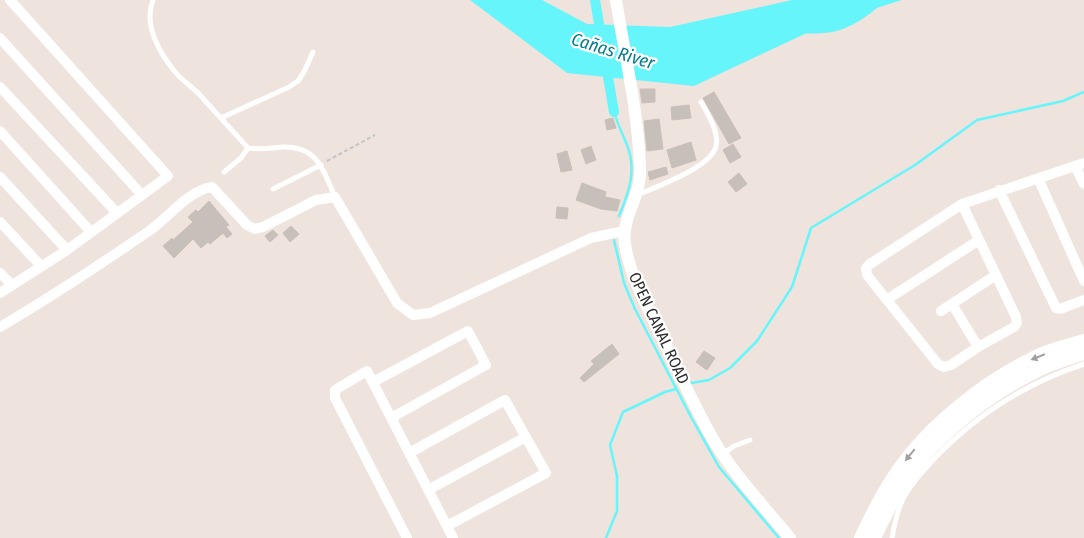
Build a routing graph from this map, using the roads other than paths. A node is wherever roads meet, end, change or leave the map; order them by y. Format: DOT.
graph roads {
  1 [pos="10,0"];
  2 [pos="153,0"];
  3 [pos="616,0"];
  4 [pos="0,38"];
  5 [pos="313,52"];
  6 [pos="0,87"];
  7 [pos="701,102"];
  8 [pos="221,118"];
  9 [pos="0,131"];
  10 [pos="248,148"];
  11 [pos="1080,164"];
  12 [pos="321,165"];
  13 [pos="224,172"];
  14 [pos="0,177"];
  15 [pos="1038,178"];
  16 [pos="1084,184"];
  17 [pos="273,189"];
  18 [pos="999,190"];
  19 [pos="142,195"];
  20 [pos="637,195"];
  21 [pos="335,197"];
  22 [pos="962,204"];
  23 [pos="117,213"];
  24 [pos="0,222"];
  25 [pos="624,231"];
  26 [pos="92,232"];
  27 [pos="979,240"];
  28 [pos="67,250"];
  29 [pos="41,266"];
  30 [pos="0,273"];
  31 [pos="996,275"];
  32 [pos="1084,282"];
  33 [pos="12,285"];
  34 [pos="0,293"];
  35 [pos="888,299"];
  36 [pos="1084,300"];
  37 [pos="952,304"];
  38 [pos="941,311"];
  39 [pos="0,327"];
  40 [pos="1084,340"];
  41 [pos="978,346"];
  42 [pos="1084,353"];
  43 [pos="1084,364"];
  44 [pos="373,382"];
  45 [pos="391,418"];
  46 [pos="526,436"];
  47 [pos="750,440"];
  48 [pos="409,454"];
  49 [pos="723,455"];
  50 [pos="428,490"];
  51 [pos="447,526"];
  52 [pos="407,538"];
  53 [pos="453,538"];
  54 [pos="790,538"];
  55 [pos="861,538"];
  56 [pos="874,538"];
  57 [pos="892,538"];
  1 -- 19 [label="street"];
  2 -- 8 [label="lane"];
  3 -- 20 [label="street, OPEN CANAL ROAD"];
  4 -- 19 [label="street"];
  5 -- 8 [label="lane"];
  6 -- 23 [label="street"];
  7 -- 20 [label="lane"];
  8 -- 10 [label="lane"];
  9 -- 26 [label="street"];
  10 -- 12 [label="lane"];
  10 -- 13 [label="lane"];
  11 -- 15 [label="street"];
  11 -- 16 [label="street"];
  12 -- 17 [label="lane"];
  12 -- 21 [label="lane"];
  14 -- 28 [label="street"];
  15 -- 18 [label="street"];
  15 -- 32 [label="street"];
  18 -- 22 [label="street"];
  18 -- 36 [label="street"];
  19 -- 23 [label="street"];
  20 -- 25 [label="street, OPEN CANAL ROAD"];
  21 -- 25 [label="street"];
  21 -- 39 [label="street"];
  22 -- 27 [label="street"];
  22 -- 35 [label="street"];
  23 -- 26 [label="street"];
  24 -- 29 [label="street"];
  25 -- 49 [label="street, OPEN CANAL ROAD"];
  26 -- 28 [label="street"];
  27 -- 31 [label="street"];
  27 -- 35 [label="street"];
  28 -- 29 [label="street"];
  29 -- 33 [label="street"];
  30 -- 33 [label="street"];
  31 -- 37 [label="street"];
  31 -- 41 [label="street"];
  33 -- 34 [label="street"];
  35 -- 41 [label="street"];
  37 -- 38 [label="street"];
  37 -- 41 [label="street"];
  40 -- 55 [label="main road, one-way"];
  42 -- 56 [label="main road"];
  43 -- 57 [label="lane"];
  44 -- 45 [label="street"];
  44 -- 45 [label="street"];
  44 -- 52 [label="street"];
  45 -- 48 [label="street"];
  46 -- 48 [label="street"];
  46 -- 50 [label="street"];
  46 -- 51 [label="street"];
  47 -- 49 [label="lane"];
  48 -- 50 [label="street"];
  49 -- 54 [label="street, OPEN CANAL ROAD"];
  50 -- 51 [label="street"];
  51 -- 53 [label="street"];
}
